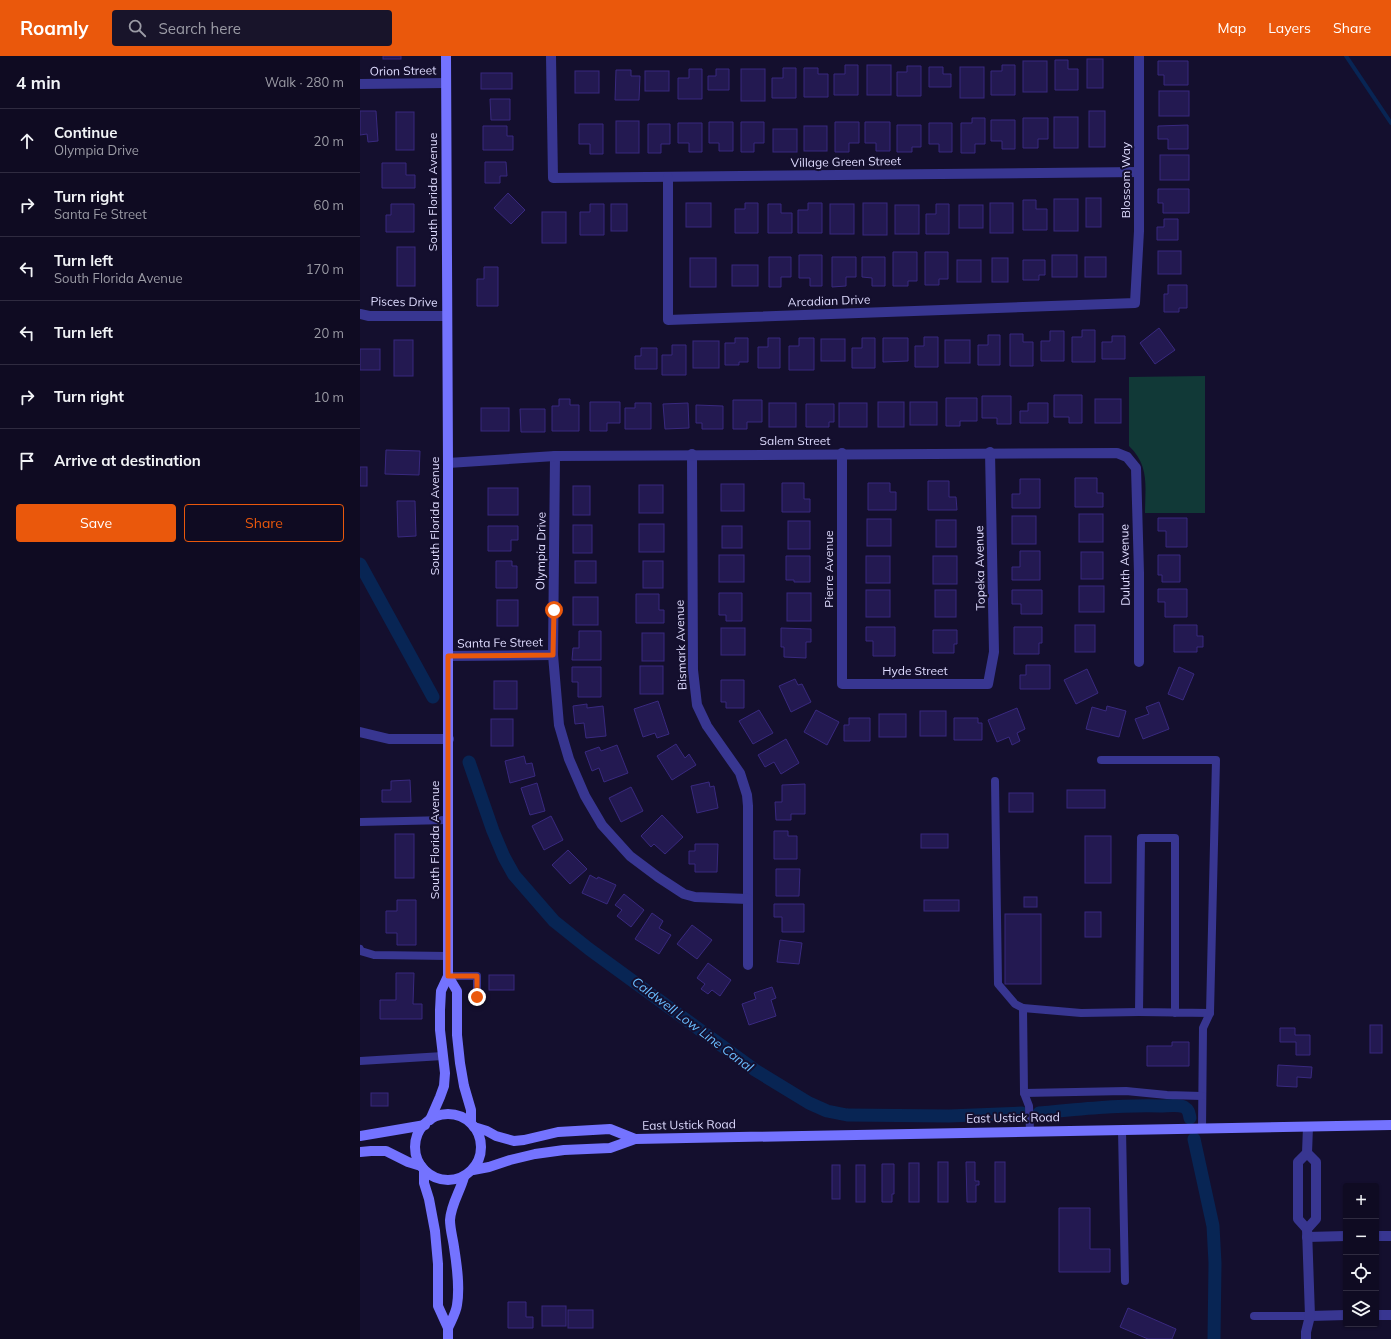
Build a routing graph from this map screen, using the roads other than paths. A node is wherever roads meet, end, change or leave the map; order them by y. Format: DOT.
graph roads {
  1 [pos="446,56"];
  2 [pos="551,56"];
  3 [pos="1139,56"];
  4 [pos="446,83"];
  5 [pos="360,84"];
  6 [pos="1139,172"];
  7 [pos="668,177"];
  8 [pos="1135,303"];
  9 [pos="360,314"];
  10 [pos="447,316"];
  11 [pos="990,452"];
  12 [pos="842,453"];
  13 [pos="692,454"];
  14 [pos="555,456"];
  15 [pos="448,463"];
  16 [pos="1136,468"];
  17 [pos="553,655"];
  18 [pos="448,656"];
  19 [pos="1139,662"];
  20 [pos="842,684"];
  21 [pos="988,684"];
  22 [pos="360,732"];
  23 [pos="449,739"];
  24 [pos="1101,760"];
  25 [pos="995,781"];
  26 [pos="448,820"];
  27 [pos="360,822"];
  28 [pos="748,899"];
  29 [pos="360,949"];
  30 [pos="448,956"];
  31 [pos="748,965"];
  32 [pos="448,976"];
  33 [pos="477,997"];
  34 [pos="1023,1008"];
  35 [pos="1139,1012"];
  36 [pos="1175,1013"];
  37 [pos="1210,1013"];
  38 [pos="442,1056"];
  39 [pos="360,1061"];
  40 [pos="1024,1094"];
  41 [pos="1202,1096"];
  42 [pos="427,1122"];
  43 [pos="472,1125"];
  44 [pos="1391,1125"];
  45 [pos="1308,1127"];
  46 [pos="1202,1129"];
  47 [pos="1122,1130"];
  48 [pos="1030,1131"];
  49 [pos="360,1136"];
  50 [pos="635,1139"];
  51 [pos="360,1152"];
  52 [pos="1307,1153"];
  53 [pos="422,1168"];
  54 [pos="472,1170"];
  55 [pos="464,1177"];
  56 [pos="1307,1233"];
  57 [pos="1343,1236"];
  58 [pos="1379,1236"];
  59 [pos="1391,1236"];
  60 [pos="1125,1281"];
  61 [pos="1343,1315"];
  62 [pos="1379,1315"];
  63 [pos="1391,1315"];
  64 [pos="1254,1316"];
  65 [pos="1310,1316"];
  66 [pos="448,1328"];
  67 [pos="448,1339"];
  68 [pos="1306,1339"];
  1 -- 4 [label="street, South Florida Avenue"];
  2 -- 7 [label="street, Village Green Street"];
  3 -- 6 [label="street, Blossom Way"];
  4 -- 5 [label="street, Orion Street"];
  4 -- 10 [label="street, South Florida Avenue"];
  6 -- 7 [label="street, Village Green Street"];
  6 -- 8 [label="street, Blossom Way"];
  7 -- 8 [label="street, Arcadian Drive"];
  9 -- 10 [label="street, Pisces Drive"];
  10 -- 15 [label="street, South Florida Avenue"];
  11 -- 12 [label="street, Salem Street"];
  11 -- 16 [label="street, Salem Street"];
  11 -- 21 [label="street, Topeka Avenue"];
  12 -- 13 [label="street, Salem Street"];
  12 -- 20 [label="street, Pierre Avenue"];
  13 -- 14 [label="street, Salem Street"];
  13 -- 28 [label="street, Bismark Avenue"];
  14 -- 15 [label="street, Salem Street"];
  14 -- 17 [label="street, Olympia Drive"];
  15 -- 18 [label="street, South Florida Avenue"];
  16 -- 19 [label="street, Duluth Avenue"];
  17 -- 18 [label="street, Santa Fe Street"];
  17 -- 28 [label="street, Olympia Drive"];
  18 -- 23 [label="street, South Florida Avenue"];
  20 -- 21 [label="street, Hyde Street"];
  22 -- 23 [label="street"];
  23 -- 26 [label="street, South Florida Avenue"];
  24 -- 37 [label="lane"];
  25 -- 34 [label="lane"];
  26 -- 27 [label="lane"];
  26 -- 30 [label="street, South Florida Avenue"];
  28 -- 31 [label="street, Bismark Avenue"];
  29 -- 30 [label="lane"];
  30 -- 32 [label="street, South Florida Avenue"];
  32 -- 33 [label="lane"];
  32 -- 38 [label="street, South Florida Avenue"];
  32 -- 43 [label="street, South Florida Avenue"];
  34 -- 35 [label="lane"];
  34 -- 40 [label="lane"];
  35 -- 36 [label="lane"];
  35 -- 36 [label="lane"];
  36 -- 37 [label="lane"];
  37 -- 41 [label="lane"];
  38 -- 39 [label="lane"];
  38 -- 42 [label="street, South Florida Avenue"];
  40 -- 41 [label="lane"];
  40 -- 48 [label="lane"];
  41 -- 46 [label="lane"];
  42 -- 43 [label="street"];
  42 -- 49 [label="street"];
  42 -- 53 [label="street"];
  43 -- 50 [label="street, East Ustick Road"];
  43 -- 54 [label="street"];
  44 -- 45 [label="street, East Ustick Road"];
  45 -- 46 [label="street, East Ustick Road"];
  45 -- 52 [label="street"];
  46 -- 47 [label="street, East Ustick Road"];
  47 -- 48 [label="street, East Ustick Road"];
  47 -- 60 [label="lane"];
  48 -- 50 [label="street, East Ustick Road"];
  50 -- 54 [label="street, East Ustick Road"];
  51 -- 53 [label="street"];
  52 -- 56 [label="street"];
  52 -- 56 [label="street"];
  53 -- 55 [label="street"];
  53 -- 66 [label="street"];
  54 -- 55 [label="street"];
  55 -- 66 [label="street"];
  56 -- 57 [label="street"];
  56 -- 65 [label="street"];
  58 -- 59 [label="street"];
  61 -- 65 [label="street"];
  62 -- 63 [label="street"];
  64 -- 65 [label="lane"];
  65 -- 68 [label="street"];
  66 -- 67 [label="street"];
}
